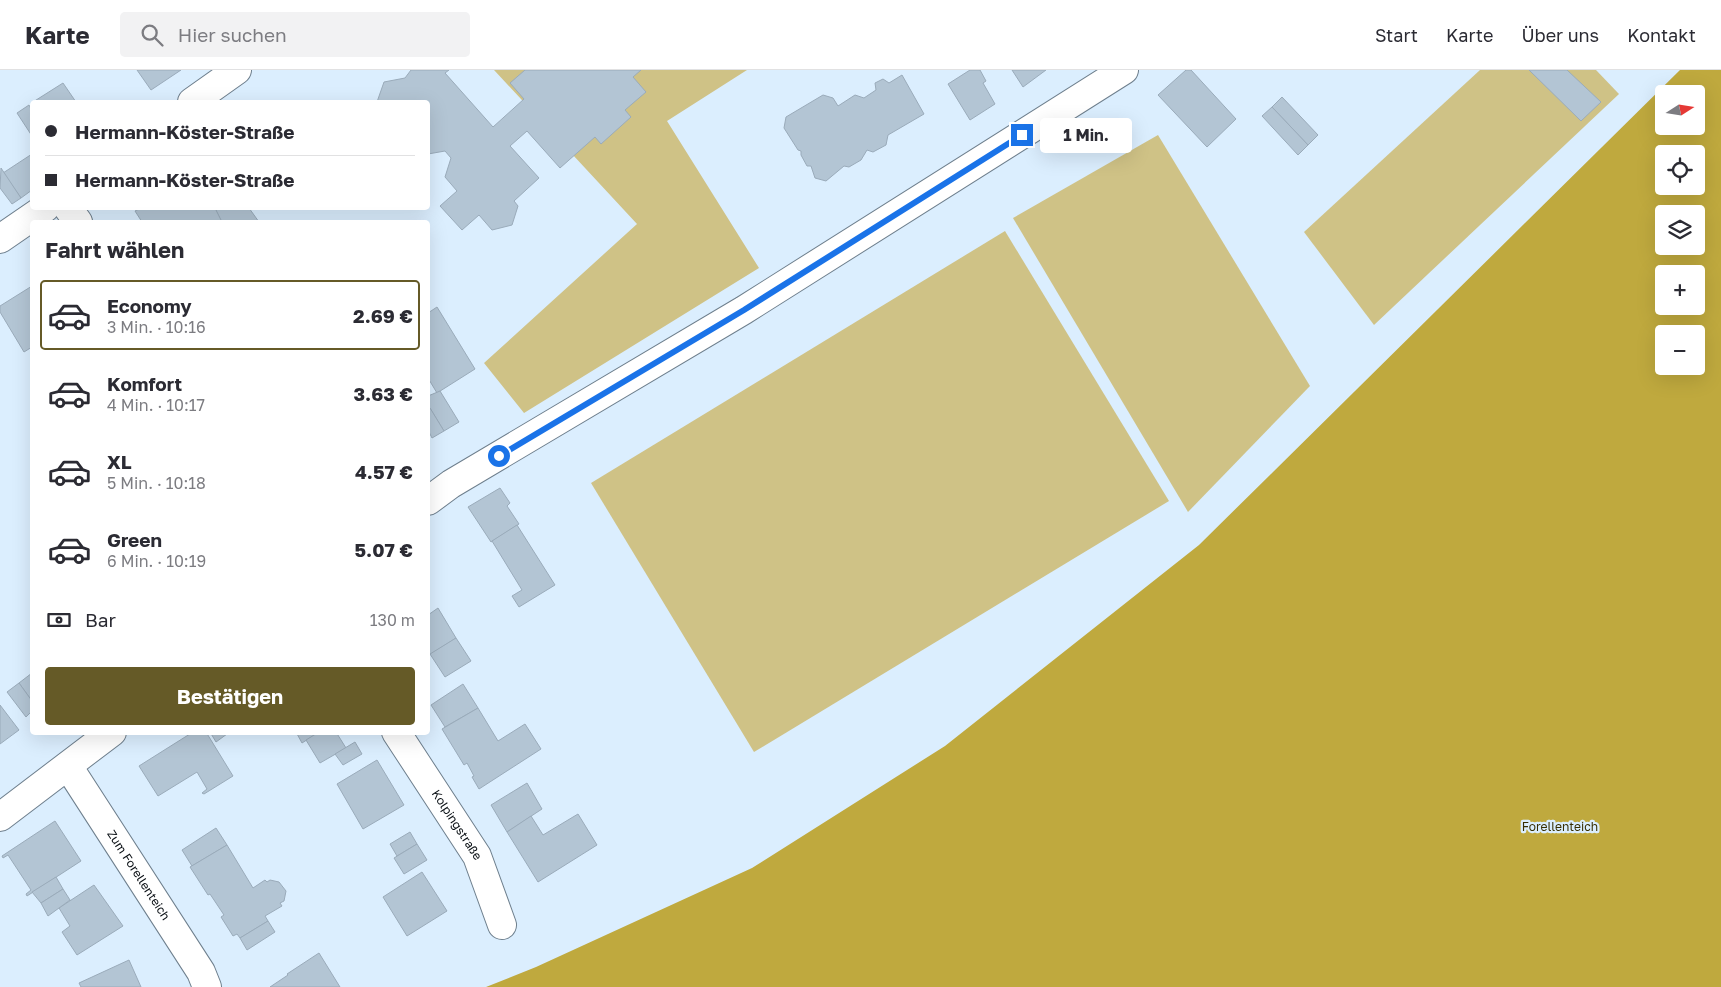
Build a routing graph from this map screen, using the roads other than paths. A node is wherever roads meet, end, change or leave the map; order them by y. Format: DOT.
graph roads {
  1 [pos="237,70"];
  2 [pos="1124,70"];
  3 [pos="195,100"];
  4 [pos="43,210"];
  5 [pos="0,239"];
  6 [pos="430,500"];
  7 [pos="108,735"];
  8 [pos="398,735"];
  9 [pos="68,766"];
  10 [pos="0,817"];
  11 [pos="502,925"];
  12 [pos="206,987"];
  1 -- 3 [label="street"];
  2 -- 6 [label="street"];
  4 -- 5 [label="street"];
  7 -- 9 [label="street"];
  8 -- 11 [label="street, Kolpingstraße"];
  9 -- 10 [label="street"];
  9 -- 12 [label="street, Zum Forellenteich"];
}
